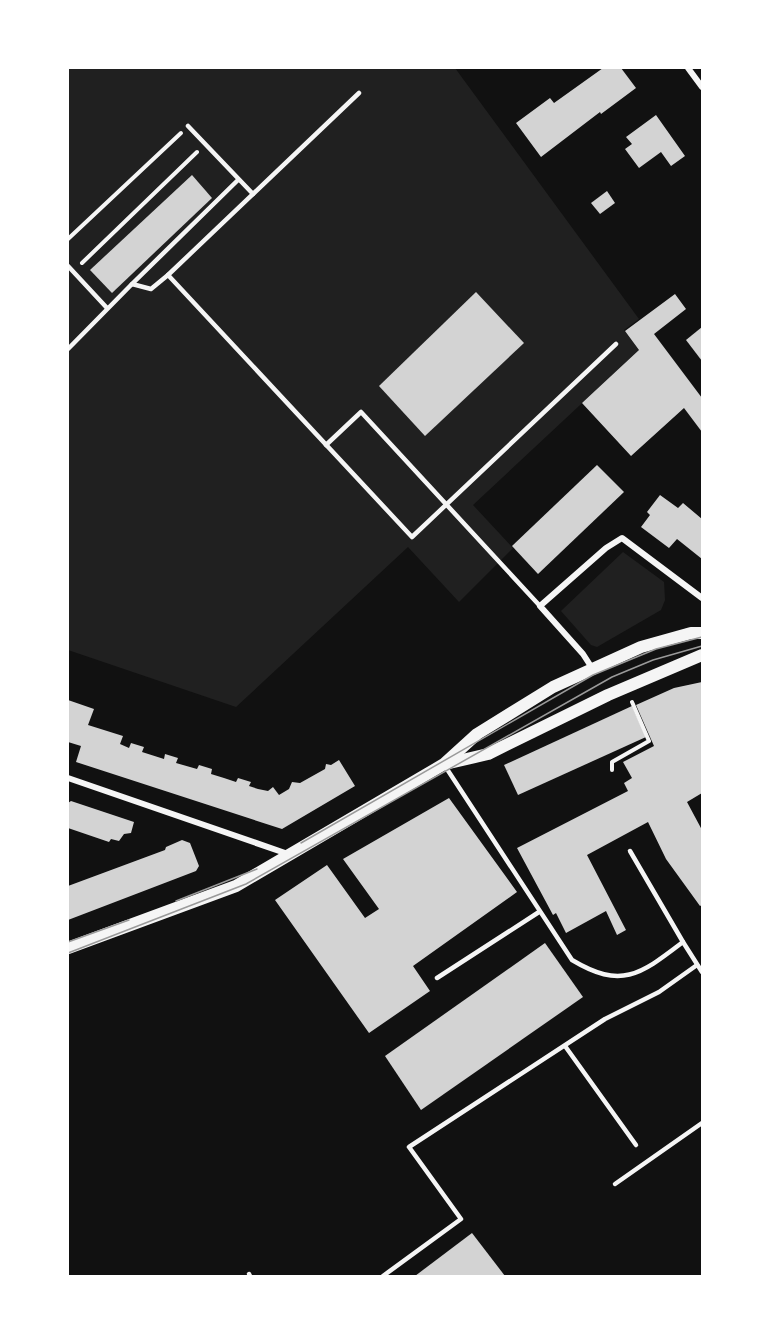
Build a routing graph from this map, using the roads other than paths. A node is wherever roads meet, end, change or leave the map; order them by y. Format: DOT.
graph roads {
  1 [pos="688,68"];
  2 [pos="702,87"];
  3 [pos="358,93"];
  4 [pos="188,126"];
  5 [pos="238,180"];
  6 [pos="253,194"];
  7 [pos="68,266"];
  8 [pos="168,275"];
  9 [pos="132,284"];
  10 [pos="107,308"];
  11 [pos="616,344"];
  12 [pos="68,349"];
  13 [pos="326,445"];
  14 [pos="445,504"];
  15 [pos="702,598"];
  16 [pos="540,606"];
  17 [pos="702,633"];
  18 [pos="702,655"];
  19 [pos="592,668"];
  20 [pos="444,764"];
  21 [pos="68,778"];
  22 [pos="630,851"];
  23 [pos="291,855"];
  24 [pos="539,912"];
  25 [pos="683,942"];
  26 [pos="68,948"];
  27 [pos="697,965"];
  28 [pos="702,972"];
  29 [pos="437,978"];
  30 [pos="565,1046"];
  31 [pos="702,1124"];
  32 [pos="636,1145"];
  33 [pos="615,1184"];
  34 [pos="384,1276"];
  1 -- 2 [label="street"];
  3 -- 6 [label="lane"];
  4 -- 5 [label="lane"];
  5 -- 6 [label="lane"];
  5 -- 9 [label="lane"];
  6 -- 8 [label="lane"];
  7 -- 10 [label="lane"];
  8 -- 9 [label="lane"];
  8 -- 13 [label="lane"];
  9 -- 10 [label="lane"];
  10 -- 12 [label="lane"];
  11 -- 14 [label="lane"];
  13 -- 14 [label="lane"];
  13 -- 14 [label="lane"];
  14 -- 16 [label="lane"];
  15 -- 16 [label="street"];
  16 -- 19 [label="street"];
  17 -- 19 [label="main road"];
  18 -- 20 [label="main road"];
  19 -- 20 [label="main road"];
  20 -- 23 [label="main road"];
  20 -- 24 [label="lane"];
  21 -- 23 [label="street"];
  22 -- 25 [label="lane"];
  23 -- 26 [label="main road"];
  24 -- 25 [label="lane"];
  24 -- 29 [label="lane"];
  25 -- 27 [label="lane"];
  27 -- 28 [label="lane"];
  27 -- 30 [label="lane"];
  30 -- 32 [label="lane"];
  30 -- 34 [label="lane"];
  31 -- 33 [label="lane"];
}
